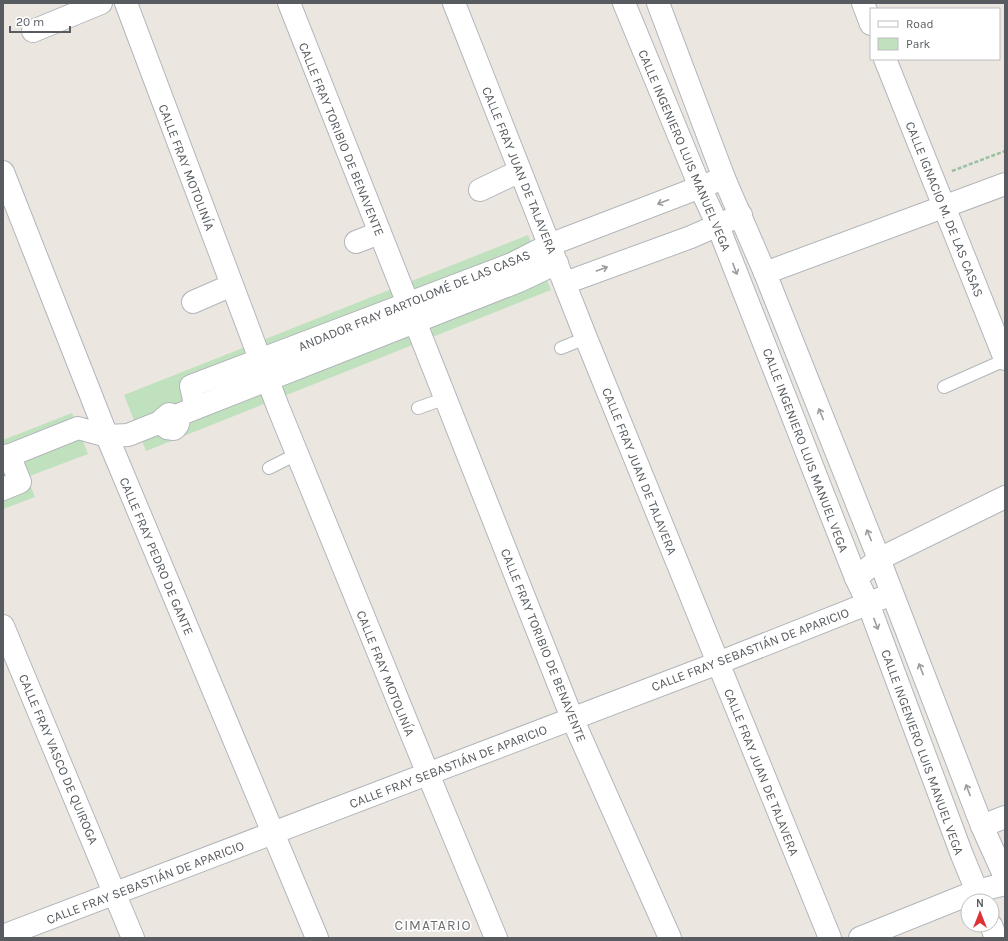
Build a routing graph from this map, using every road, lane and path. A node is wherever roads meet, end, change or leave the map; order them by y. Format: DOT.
graph roads {
  1 [pos="101,3"];
  2 [pos="126,3"];
  3 [pos="289,3"];
  4 [pos="454,3"];
  5 [pos="624,3"];
  6 [pos="658,3"];
  7 [pos="862,3"];
  8 [pos="870,22"];
  9 [pos="33,31"];
  10 [pos="885,60"];
  11 [pos="1005,151"];
  12 [pos="520,170"];
  13 [pos="3,172"];
  14 [pos="724,178"];
  15 [pos="933,178"];
  16 [pos="1005,184"];
  17 [pos="700,187"];
  18 [pos="480,190"];
  19 [pos="945,206"];
  20 [pos="741,215"];
  21 [pos="718,226"];
  22 [pos="379,233"];
  23 [pos="356,242"];
  24 [pos="557,264"];
  25 [pos="764,273"];
  26 [pos="232,285"];
  27 [pos="193,302"];
  28 [pos="412,313"];
  29 [pos="586,338"];
  30 [pos="561,348"];
  31 [pos="1005,360"];
  32 [pos="264,370"];
  33 [pos="944,387"];
  34 [pos="446,398"];
  35 [pos="418,408"];
  36 [pos="106,436"];
  37 [pos="297,454"];
  38 [pos="6,457"];
  39 [pos="269,468"];
  40 [pos="3,489"];
  41 [pos="1005,497"];
  42 [pos="879,558"];
  43 [pos="856,578"];
  44 [pos="892,594"];
  45 [pos="868,603"];
  46 [pos="3,626"];
  47 [pos="718,663"];
  48 [pos="572,718"];
  49 [pos="428,774"];
  50 [pos="1005,817"];
  51 [pos="274,833"];
  52 [pos="986,835"];
  53 [pos="962,855"];
  54 [pos="1005,877"];
  55 [pos="1005,884"];
  56 [pos="115,893"];
  57 [pos="978,893"];
  58 [pos="986,893"];
  59 [pos="960,903"];
  60 [pos="3,936"];
  61 [pos="133,938"];
  62 [pos="317,938"];
  63 [pos="496,938"];
  64 [pos="670,938"];
  65 [pos="830,938"];
  66 [pos="860,938"];
  1 -- 9 [label="street"];
  2 -- 26 [label="street, CALLE FRAY MOTOLINÍA"];
  3 -- 22 [label="street, CALLE FRAY TORIBIO DE BENAVENTE"];
  4 -- 12 [label="street, CALLE FRAY JUAN DE TALAVERA"];
  5 -- 17 [label="street, CALLE INGENIERO LUIS MANUEL VEGA"];
  6 -- 14 [label="street, CALLE INGENIERO LUIS MANUEL VEGA"];
  7 -- 8 [label="street"];
  10 -- 15 [label="street, CALLE IGNACIO M. DE LAS CASAS"];
  11 -- 15 [label="path"];
  12 -- 18 [label="street"];
  12 -- 24 [label="street, CALLE FRAY JUAN DE TALAVERA"];
  13 -- 36 [label="street, CALLE FRAY PEDRO DE GANTE"];
  14 -- 17 [label="street, ANDADOR FRAY BARTOLOMÉ DE LAS CASAS"];
  14 -- 20 [label="street, CALLE INGENIERO LUIS MANUEL VEGA"];
  15 -- 19 [label="street, CALLE IGNACIO M. DE LAS CASAS"];
  16 -- 19 [label="street"];
  17 -- 21 [label="street, CALLE INGENIERO LUIS MANUEL VEGA"];
  17 -- 24 [label="street, ANDADOR FRAY BARTOLOMÉ DE LAS CASAS, one-way"];
  19 -- 25 [label="street"];
  19 -- 31 [label="street, CALLE IGNACIO M. DE LAS CASAS"];
  20 -- 21 [label="street, ANDADOR FRAY BARTOLOMÉ DE LAS CASAS"];
  20 -- 25 [label="street, CALLE INGENIERO LUIS MANUEL VEGA"];
  24 -- 21 [label="street, ANDADOR FRAY BARTOLOMÉ DE LAS CASAS, one-way"];
  21 -- 43 [label="street, CALLE INGENIERO LUIS MANUEL VEGA, one-way"];
  22 -- 23 [label="street"];
  22 -- 28 [label="street, CALLE FRAY TORIBIO DE BENAVENTE"];
  24 -- 28 [label="street, ANDADOR FRAY BARTOLOMÉ DE LAS CASAS"];
  24 -- 29 [label="street, CALLE FRAY JUAN DE TALAVERA"];
  42 -- 25 [label="street, CALLE INGENIERO LUIS MANUEL VEGA, one-way"];
  26 -- 27 [label="street"];
  26 -- 32 [label="street, CALLE FRAY MOTOLINÍA"];
  28 -- 32 [label="street, ANDADOR FRAY BARTOLOMÉ DE LAS CASAS"];
  28 -- 34 [label="street, CALLE FRAY TORIBIO DE BENAVENTE"];
  29 -- 30 [label="lane"];
  29 -- 47 [label="street, CALLE FRAY JUAN DE TALAVERA"];
  31 -- 33 [label="lane"];
  32 -- 36 [label="street, ANDADOR FRAY BARTOLOMÉ DE LAS CASAS"];
  32 -- 37 [label="street, CALLE FRAY MOTOLINÍA"];
  34 -- 35 [label="lane"];
  34 -- 48 [label="street, CALLE FRAY TORIBIO DE BENAVENTE"];
  36 -- 38 [label="street, ANDADOR FRAY BARTOLOMÉ DE LAS CASAS"];
  36 -- 51 [label="street, CALLE FRAY PEDRO DE GANTE"];
  37 -- 39 [label="lane"];
  37 -- 49 [label="street, CALLE FRAY MOTOLINÍA"];
  38 -- 40 [label="street"];
  41 -- 42 [label="street"];
  42 -- 43 [label="street"];
  42 -- 44 [label="street, CALLE INGENIERO LUIS MANUEL VEGA"];
  43 -- 45 [label="street, CALLE INGENIERO LUIS MANUEL VEGA"];
  44 -- 45 [label="street, CALLE FRAY SEBASTIÁN DE APARICIO"];
  52 -- 44 [label="street, CALLE INGENIERO LUIS MANUEL VEGA, one-way"];
  45 -- 47 [label="street, CALLE FRAY SEBASTIÁN DE APARICIO"];
  45 -- 53 [label="street, CALLE INGENIERO LUIS MANUEL VEGA, one-way"];
  46 -- 56 [label="street, CALLE FRAY VASCO DE QUIROGA"];
  47 -- 48 [label="street, CALLE FRAY SEBASTIÁN DE APARICIO"];
  47 -- 65 [label="street, CALLE FRAY JUAN DE TALAVERA"];
  48 -- 49 [label="street, CALLE FRAY SEBASTIÁN DE APARICIO"];
  48 -- 64 [label="street, CALLE FRAY TORIBIO DE BENAVENTE"];
  49 -- 51 [label="street, CALLE FRAY SEBASTIÁN DE APARICIO"];
  49 -- 63 [label="street, CALLE FRAY MOTOLINÍA"];
  50 -- 52 [label="street"];
  51 -- 56 [label="street, CALLE FRAY SEBASTIÁN DE APARICIO"];
  51 -- 62 [label="street, CALLE FRAY PEDRO DE GANTE"];
  52 -- 53 [label="street"];
  52 -- 54 [label="street, CALLE INGENIERO LUIS MANUEL VEGA"];
  53 -- 57 [label="street, CALLE INGENIERO LUIS MANUEL VEGA"];
  55 -- 58 [label="street"];
  56 -- 60 [label="street, CALLE FRAY SEBASTIÁN DE APARICIO"];
  56 -- 61 [label="street, CALLE FRAY VASCO DE QUIROGA"];
  59 -- 66 [label="street"];
}
